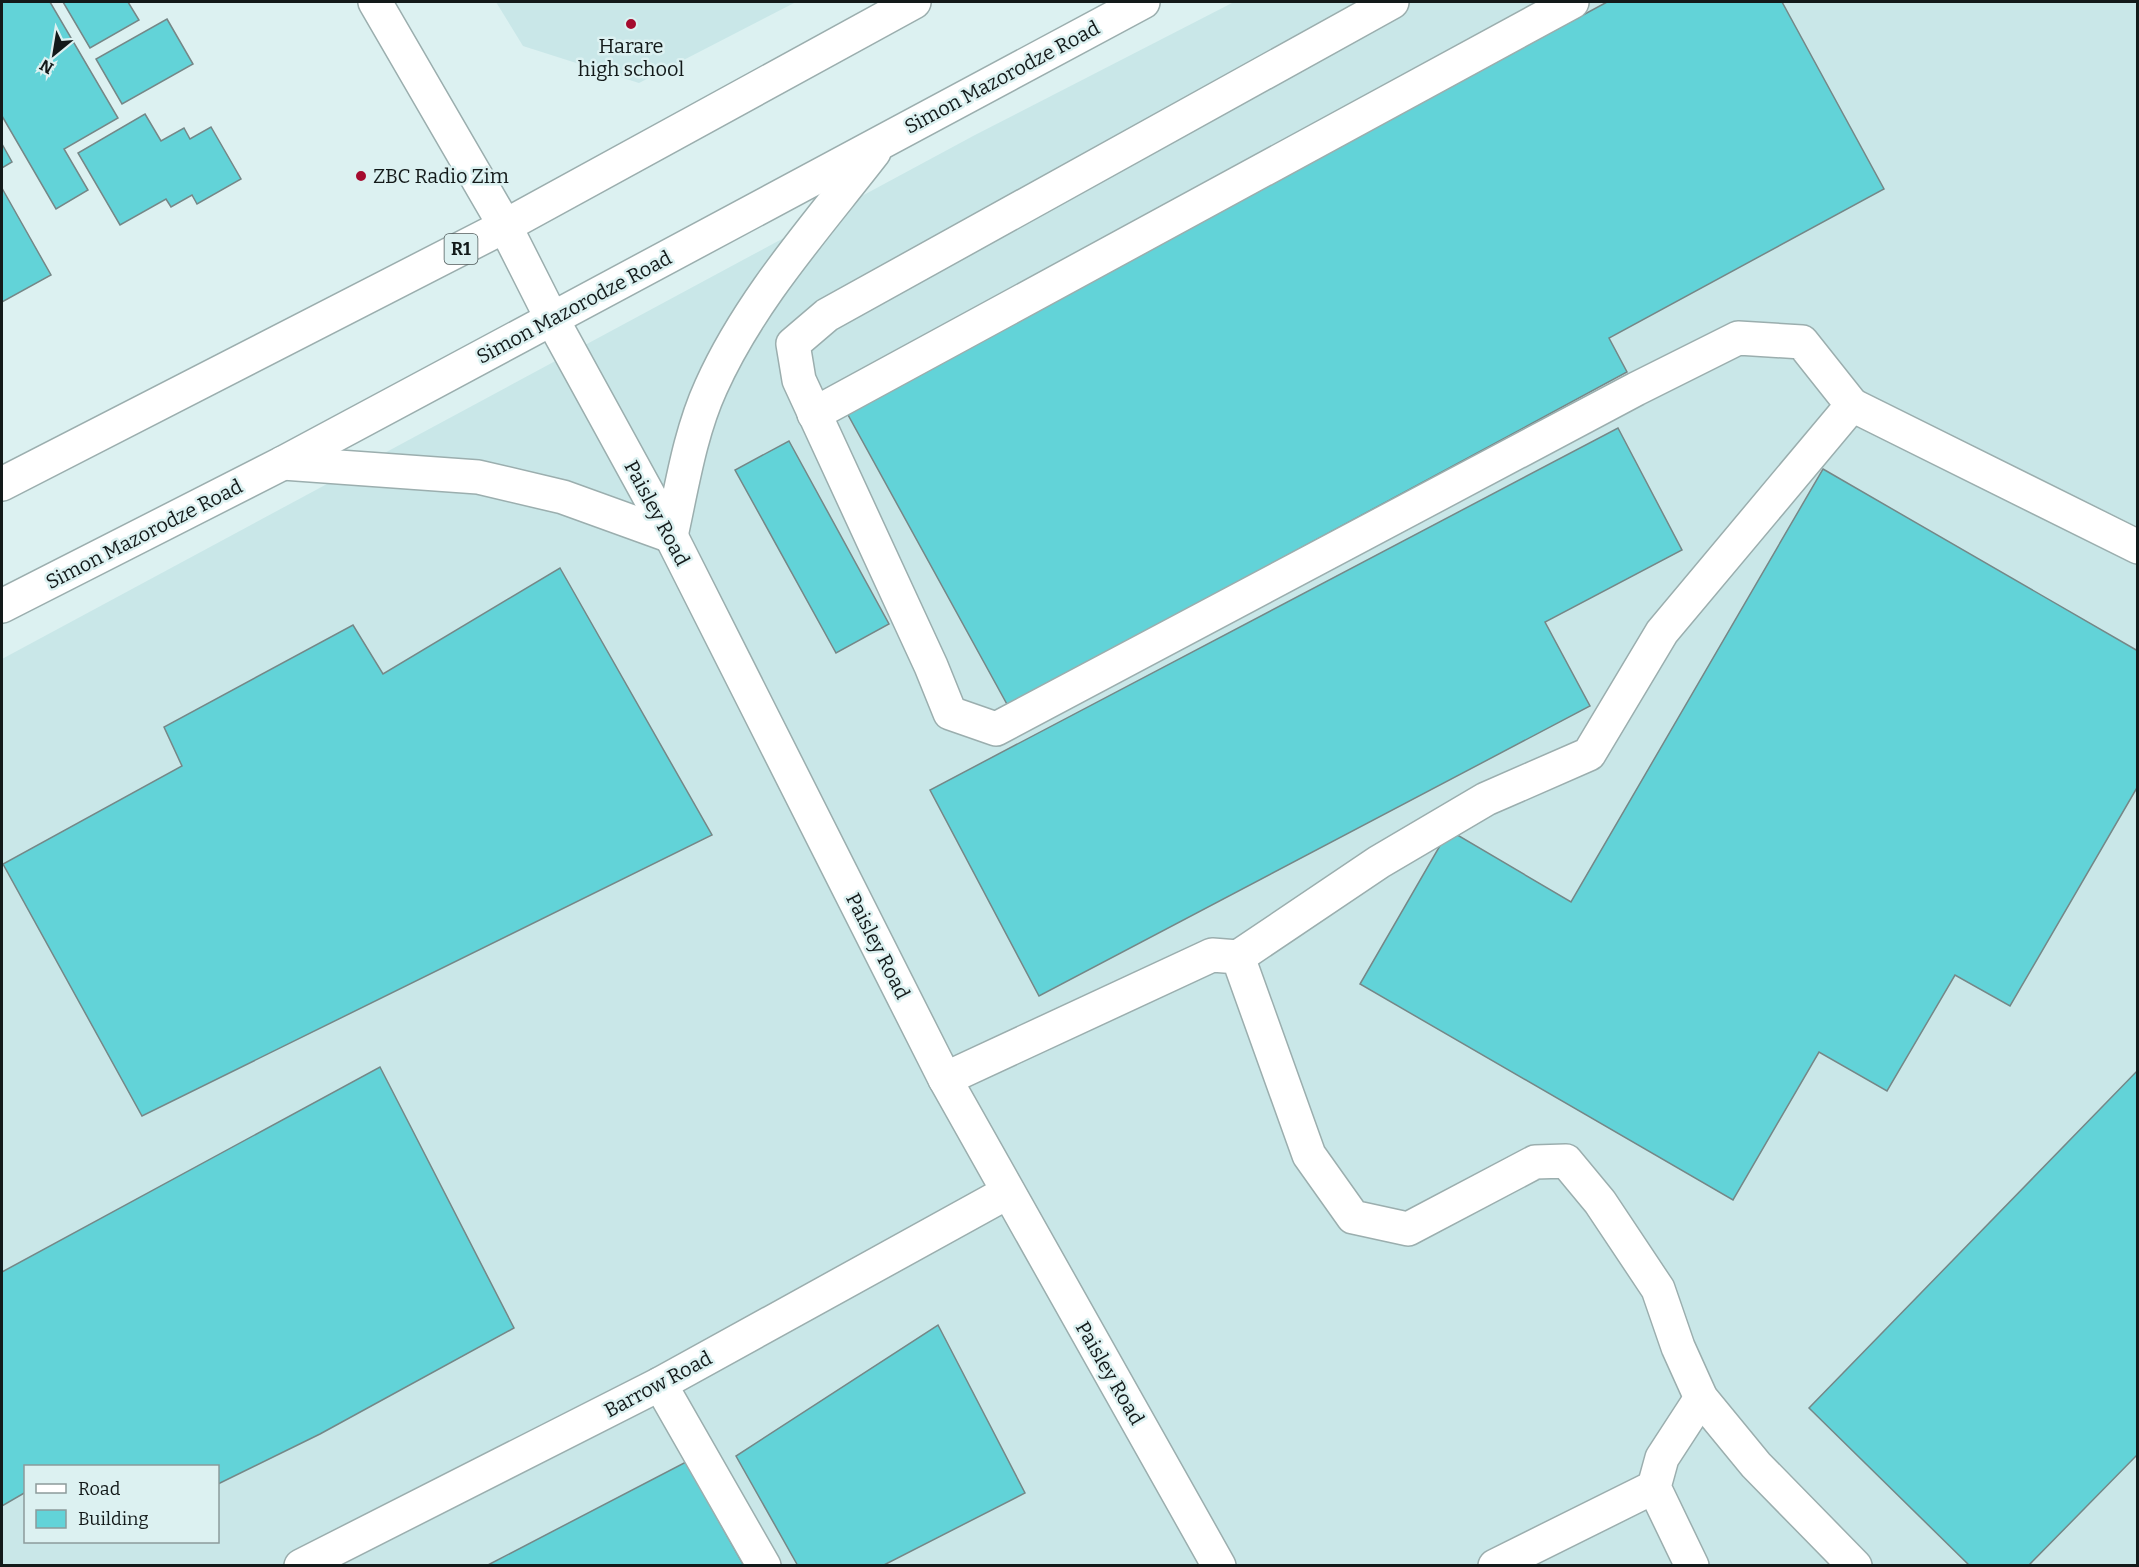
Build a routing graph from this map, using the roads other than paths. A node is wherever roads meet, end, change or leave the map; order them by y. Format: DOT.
graph roads {
  1 [pos="375,2"];
  2 [pos="914,2"];
  3 [pos="1143,2"];
  4 [pos="1392,2"];
  5 [pos="1572,2"];
  6 [pos="882,142"];
  7 [pos="505,226"];
  8 [pos="552,319"];
  9 [pos="1852,405"];
  10 [pos="814,414"];
  11 [pos="283,463"];
  12 [pos="2,484"];
  13 [pos="670,536"];
  14 [pos="2138,547"];
  15 [pos="2,606"];
  16 [pos="1238,957"];
  17 [pos="945,1079"];
  18 [pos="1008,1192"];
  19 [pos="660,1384"];
  20 [pos="1701,1398"];
  21 [pos="1654,1487"];
  22 [pos="302,1566"];
  23 [pos="764,1566"];
  24 [pos="1219,1566"];
  25 [pos="1495,1566"];
  26 [pos="1692,1566"];
  27 [pos="1856,1566"];
  1 -- 7 [label="main road, Paisley Road"];
  2 -- 7 [label="main road, R1"];
  3 -- 6 [label="main road, Simon Mazorodze Road"];
  4 -- 10 [label="main road"];
  5 -- 10 [label="main road"];
  6 -- 8 [label="main road, Simon Mazorodze Road"];
  6 -- 13 [label="main road"];
  7 -- 8 [label="main road, Paisley Road"];
  7 -- 12 [label="main road, R1"];
  8 -- 11 [label="main road, Simon Mazorodze Road"];
  8 -- 13 [label="main road, Paisley Road"];
  9 -- 10 [label="main road"];
  9 -- 14 [label="main road"];
  9 -- 16 [label="main road"];
  11 -- 13 [label="main road"];
  11 -- 15 [label="main road, Simon Mazorodze Road"];
  13 -- 17 [label="main road, Paisley Road"];
  16 -- 17 [label="main road"];
  16 -- 20 [label="main road"];
  17 -- 18 [label="main road, Paisley Road"];
  18 -- 19 [label="main road, Barrow Road"];
  18 -- 24 [label="main road, Paisley Road"];
  19 -- 22 [label="main road, Barrow Road"];
  19 -- 23 [label="main road"];
  20 -- 21 [label="main road"];
  20 -- 27 [label="main road"];
  21 -- 25 [label="main road"];
  21 -- 26 [label="main road"];
}
